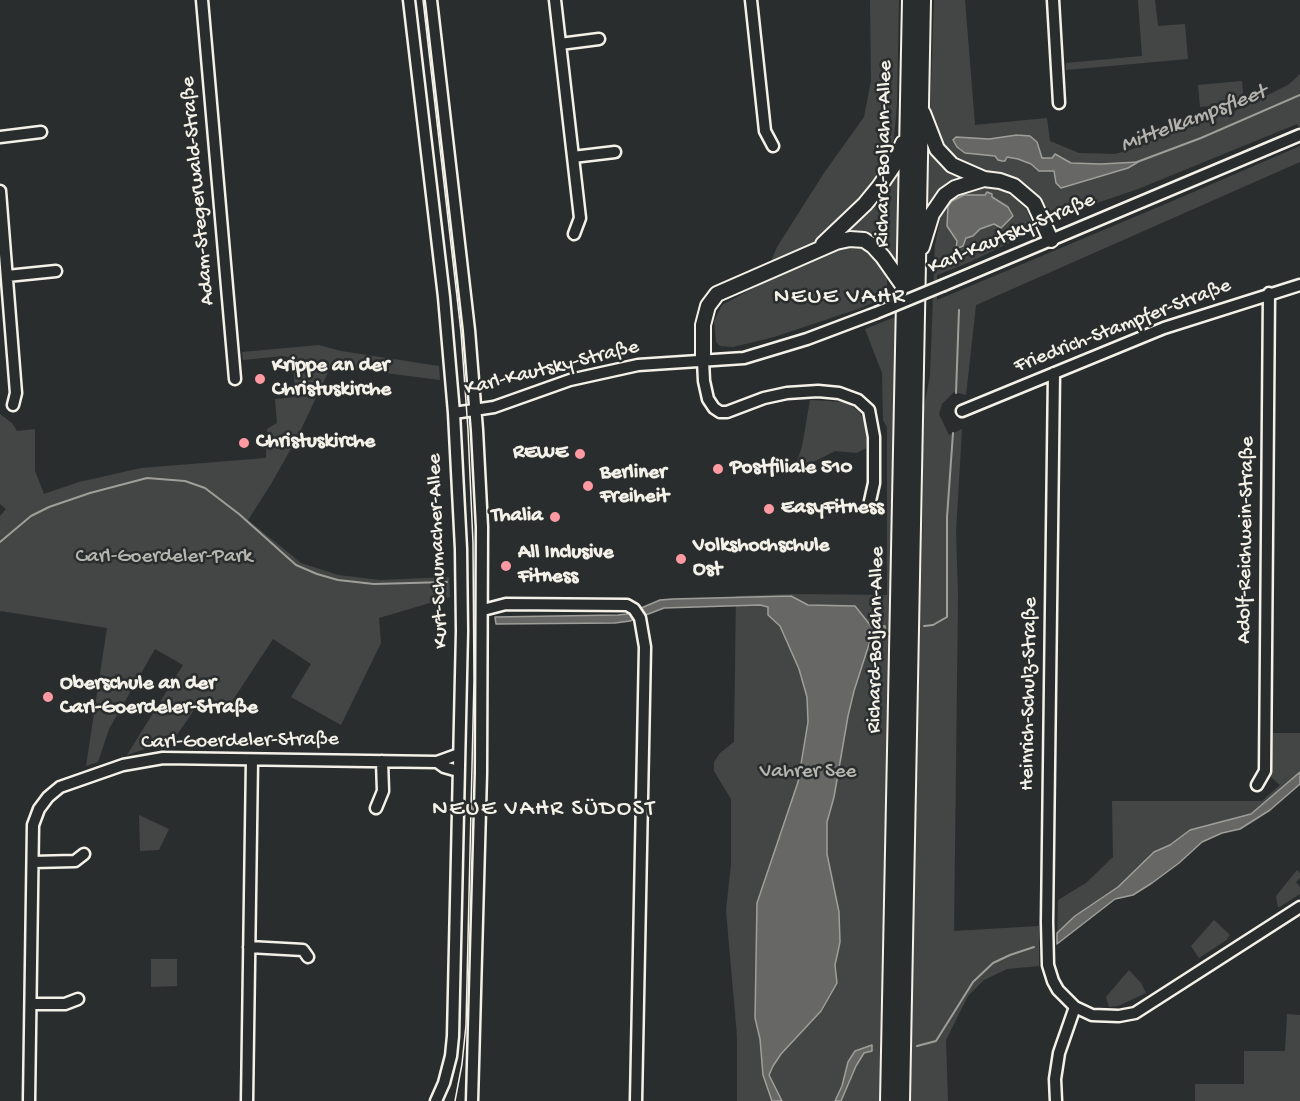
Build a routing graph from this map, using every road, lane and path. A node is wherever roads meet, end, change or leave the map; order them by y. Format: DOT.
graph roads {
  1 [pos="202,0"];
  2 [pos="409,0"];
  3 [pos="431,0"];
  4 [pos="555,0"];
  5 [pos="751,0"];
  6 [pos="910,0"];
  7 [pos="923,0"];
  8 [pos="1053,0"];
  9 [pos="598,39"];
  10 [pos="560,44"];
  11 [pos="1059,102"];
  12 [pos="921,106"];
  13 [pos="41,132"];
  14 [pos="1300,135"];
  15 [pos="906,136"];
  16 [pos="0,137"];
  17 [pos="773,146"];
  18 [pos="615,152"];
  19 [pos="573,157"];
  20 [pos="984,179"];
  21 [pos="0,191"];
  22 [pos="574,234"];
  23 [pos="1051,240"];
  24 [pos="812,252"];
  25 [pos="918,257"];
  26 [pos="56,271"];
  27 [pos="7,276"];
  28 [pos="1300,285"];
  29 [pos="904,287"];
  30 [pos="1269,293"];
  31 [pos="703,360"];
  32 [pos="1053,373"];
  33 [pos="235,379"];
  34 [pos="13,405"];
  35 [pos="475,411"];
  36 [pos="962,411"];
  37 [pos="454,413"];
  38 [pos="870,501"];
  39 [pos="483,597"];
  40 [pos="506,604"];
  41 [pos="483,610"];
  42 [pos="459,754"];
  43 [pos="252,760"];
  44 [pos="382,761"];
  45 [pos="437,762"];
  46 [pos="458,771"];
  47 [pos="1257,786"];
  48 [pos="376,808"];
  49 [pos="84,854"];
  50 [pos="33,862"];
  51 [pos="1300,907"];
  52 [pos="249,947"];
  53 [pos="308,957"];
  54 [pos="78,999"];
  55 [pos="31,1004"];
  56 [pos="1074,1007"];
  57 [pos="29,1101"];
  58 [pos="247,1101"];
  59 [pos="436,1101"];
  60 [pos="472,1101"];
  61 [pos="636,1101"];
  62 [pos="888,1101"];
  63 [pos="902,1101"];
  64 [pos="1056,1101"];
  1 -- 33 [label="street, Adam-Stegerwald-Straße"];
  2 -- 37 [label="street, Kurt-Schumacher-Allee"];
  3 -- 35 [label="street, Kurt-Schumacher-Allee"];
  4 -- 10 [label="street"];
  5 -- 17 [label="street"];
  6 -- 15 [label="main road, Richard-Boljahn-Allee"];
  7 -- 12 [label="main road, Richard-Boljahn-Allee"];
  8 -- 11 [label="street"];
  9 -- 10 [label="street"];
  10 -- 19 [label="street"];
  12 -- 20 [label="main road"];
  12 -- 25 [label="main road, Richard-Boljahn-Allee"];
  13 -- 16 [label="street"];
  14 -- 23 [label="street, Karl-Kautsky-Straße"];
  15 -- 24 [label="main road"];
  15 -- 29 [label="main road, Richard-Boljahn-Allee"];
  18 -- 19 [label="street"];
  19 -- 22 [label="street"];
  20 -- 23 [label="main road"];
  20 -- 25 [label="main road"];
  21 -- 27 [label="street"];
  23 -- 31 [label="street, Karl-Kautsky-Straße, bridge"];
  24 -- 29 [label="main road"];
  24 -- 31 [label="main road"];
  25 -- 63 [label="main road, Richard-Boljahn-Allee"];
  26 -- 27 [label="street"];
  27 -- 34 [label="street"];
  28 -- 30 [label="street, Friedrich-Stampfer-Straße"];
  29 -- 62 [label="main road, Richard-Boljahn-Allee"];
  30 -- 32 [label="street, Friedrich-Stampfer-Straße"];
  30 -- 47 [label="street, Adolf-Reichwein-Straße"];
  31 -- 35 [label="street, Karl-Kautsky-Straße"];
  31 -- 38 [label="street"];
  32 -- 36 [label="street, Friedrich-Stampfer-Straße"];
  32 -- 56 [label="street, Heinrich-Schulz-Straße"];
  35 -- 37 [label="street, Karl-Kautsky-Straße"];
  35 -- 39 [label="street, Kurt-Schumacher-Allee"];
  37 -- 42 [label="street, Kurt-Schumacher-Allee"];
  39 -- 40 [label="street"];
  39 -- 41 [label="street, Kurt-Schumacher-Allee"];
  40 -- 41 [label="street"];
  40 -- 61 [label="street"];
  41 -- 60 [label="street, Kurt-Schumacher-Allee"];
  42 -- 45 [label="street, Carl-Goerdeler-Straße"];
  42 -- 46 [label="street, Kurt-Schumacher-Allee"];
  43 -- 44 [label="street, Carl-Goerdeler-Straße"];
  43 -- 50 [label="street, Carl-Goerdeler-Straße"];
  43 -- 52 [label="street"];
  44 -- 45 [label="street, Carl-Goerdeler-Straße"];
  44 -- 48 [label="street"];
  45 -- 46 [label="street, Carl-Goerdeler-Straße"];
  46 -- 59 [label="street, Kurt-Schumacher-Allee"];
  49 -- 50 [label="street"];
  50 -- 55 [label="street, Carl-Goerdeler-Straße"];
  51 -- 56 [label="street"];
  52 -- 53 [label="street"];
  52 -- 58 [label="street"];
  54 -- 55 [label="street"];
  55 -- 57 [label="street, Carl-Goerdeler-Straße"];
  56 -- 64 [label="street"];
}
